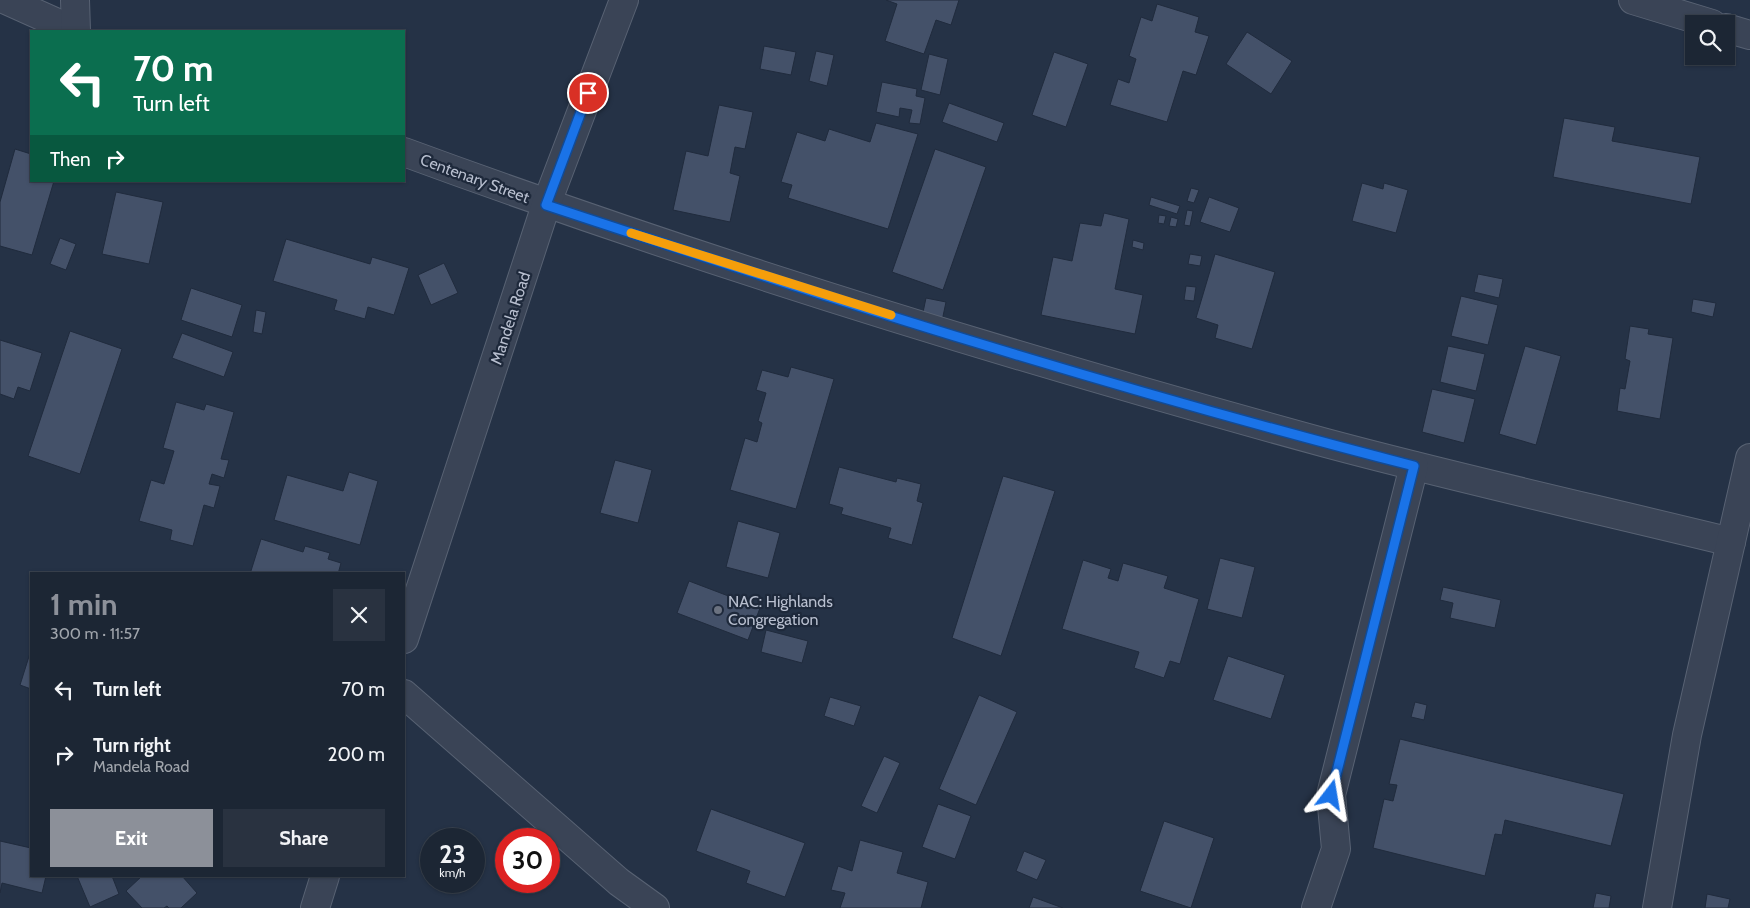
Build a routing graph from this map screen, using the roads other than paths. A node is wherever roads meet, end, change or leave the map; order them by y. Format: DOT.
graph roads {
  1 [pos="6,0"];
  2 [pos="75,0"];
  3 [pos="624,0"];
  4 [pos="1633,0"];
  5 [pos="1685,16"];
  6 [pos="74,30"];
  7 [pos="76,30"];
  8 [pos="1735,31"];
  9 [pos="1750,35"];
  10 [pos="405,152"];
  11 [pos="546,205"];
  12 [pos="1750,458"];
  13 [pos="1414,466"];
  14 [pos="1731,542"];
  15 [pos="405,636"];
  16 [pos="405,695"];
  17 [pos="325,877"];
  18 [pos="314,908"];
  19 [pos="655,908"];
  20 [pos="1316,908"];
  21 [pos="1657,908"];
  1 -- 6 [label="street"];
  2 -- 7 [label="street"];
  3 -- 11 [label="street, Mandela Road"];
  4 -- 5 [label="street"];
  8 -- 9 [label="street"];
  10 -- 11 [label="street, Centenary Street"];
  11 -- 13 [label="street, Centenary Street"];
  11 -- 15 [label="street, Mandela Road"];
  12 -- 14 [label="street"];
  13 -- 14 [label="street, Centenary Street"];
  13 -- 20 [label="street"];
  14 -- 21 [label="street"];
  16 -- 19 [label="street"];
  17 -- 18 [label="street"];
}
